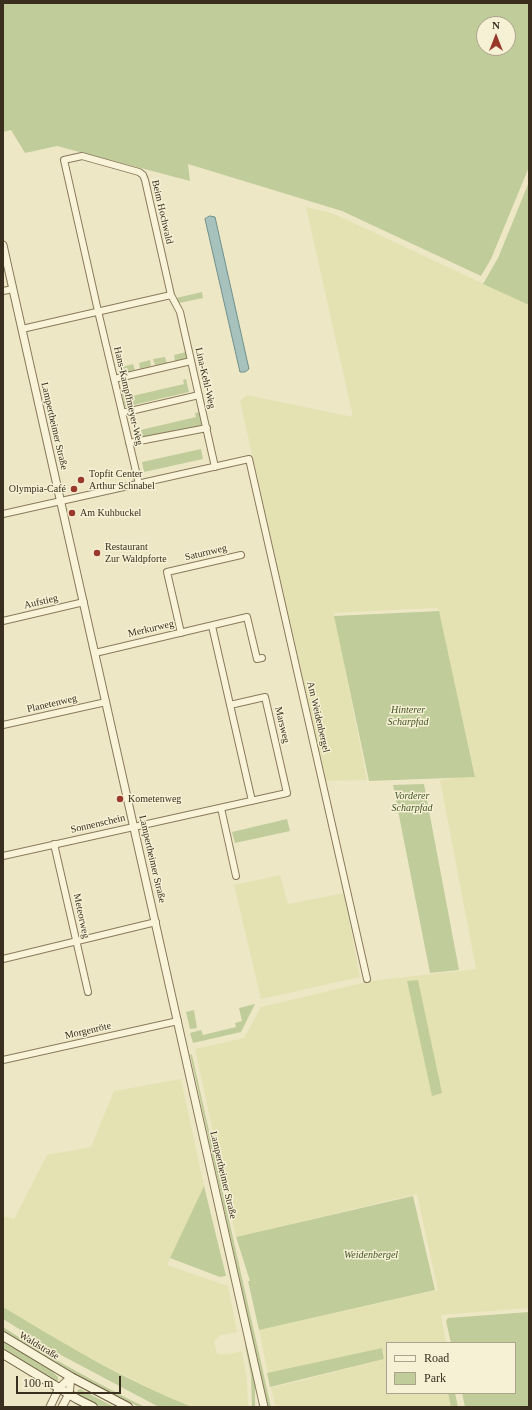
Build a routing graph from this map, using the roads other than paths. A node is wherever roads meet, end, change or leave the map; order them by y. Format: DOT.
graph roads {
  1 [pos="3,245"];
  2 [pos="13,289"];
  3 [pos="3,291"];
  4 [pos="171,294"];
  5 [pos="98,311"];
  6 [pos="22,329"];
  7 [pos="191,361"];
  8 [pos="114,379"];
  9 [pos="199,395"];
  10 [pos="122,413"];
  11 [pos="206,428"];
  12 [pos="129,443"];
  13 [pos="215,467"];
  14 [pos="139,484"];
  15 [pos="61,501"];
  16 [pos="3,514"];
  17 [pos="241,555"];
  18 [pos="84,602"];
  19 [pos="3,621"];
  20 [pos="212,626"];
  21 [pos="181,633"];
  22 [pos="95,653"];
  23 [pos="262,658"];
  24 [pos="106,702"];
  25 [pos="230,705"];
  26 [pos="3,726"];
  27 [pos="287,793"];
  28 [pos="252,801"];
  29 [pos="221,808"];
  30 [pos="134,826"];
  31 [pos="54,844"];
  32 [pos="3,856"];
  33 [pos="236,876"];
  34 [pos="156,922"];
  35 [pos="76,941"];
  36 [pos="3,959"];
  37 [pos="367,979"];
  38 [pos="88,992"];
  39 [pos="178,1020"];
  40 [pos="3,1060"];
  41 [pos="3,1336"];
  42 [pos="3,1354"];
  43 [pos="71,1377"];
  44 [pos="59,1388"];
  45 [pos="69,1394"];
  46 [pos="50,1407"];
  47 [pos="62,1407"];
  48 [pos="93,1407"];
  49 [pos="128,1407"];
  50 [pos="264,1407"];
  1 -- 2 [label="street, Lampertheimer Straße"];
  2 -- 3 [label="street"];
  2 -- 6 [label="street, Lampertheimer Straße"];
  4 -- 5 [label="street"];
  4 -- 5 [label="street, Beim Hochwald"];
  4 -- 7 [label="street, Lina-Kehl-Weg"];
  5 -- 6 [label="street"];
  5 -- 8 [label="street, Hans-Kampffmeyer-Weg"];
  6 -- 15 [label="street, Lampertheimer Straße"];
  7 -- 8 [label="street"];
  7 -- 9 [label="street, Lina-Kehl-Weg"];
  8 -- 10 [label="street, Hans-Kampffmeyer-Weg"];
  9 -- 10 [label="street"];
  9 -- 11 [label="street, Lina-Kehl-Weg"];
  10 -- 12 [label="street, Hans-Kampffmeyer-Weg"];
  11 -- 12 [label="street"];
  11 -- 13 [label="street, Lina-Kehl-Weg"];
  12 -- 14 [label="street, Hans-Kampffmeyer-Weg"];
  13 -- 14 [label="street"];
  13 -- 37 [label="street, Am Weidenbergel"];
  14 -- 15 [label="street"];
  15 -- 16 [label="street"];
  15 -- 18 [label="street, Lampertheimer Straße"];
  17 -- 21 [label="street, Saturnweg"];
  18 -- 19 [label="street, Aufstieg"];
  18 -- 22 [label="street, Lampertheimer Straße"];
  20 -- 21 [label="street, Merkurweg"];
  20 -- 23 [label="street, Merkurweg"];
  20 -- 25 [label="street"];
  21 -- 22 [label="street, Merkurweg"];
  22 -- 24 [label="street, Lampertheimer Straße"];
  24 -- 26 [label="street, Planetenweg"];
  24 -- 30 [label="street, Lampertheimer Straße"];
  25 -- 27 [label="street, Marsweg"];
  25 -- 28 [label="street"];
  27 -- 28 [label="street, Sonnenschein"];
  28 -- 29 [label="street, Sonnenschein"];
  29 -- 30 [label="street, Sonnenschein"];
  29 -- 33 [label="street"];
  30 -- 31 [label="street, Sonnenschein"];
  30 -- 34 [label="street, Lampertheimer Straße"];
  31 -- 32 [label="street, Sonnenschein"];
  31 -- 35 [label="street, Meteorweg"];
  34 -- 35 [label="street"];
  34 -- 39 [label="street, Lampertheimer Straße"];
  35 -- 36 [label="street"];
  35 -- 38 [label="street, Meteorweg"];
  39 -- 40 [label="street, Morgenröte"];
  39 -- 50 [label="street, Lampertheimer Straße"];
  41 -- 43 [label="main road, Waldstraße"];
  42 -- 44 [label="main road"];
  43 -- 44 [label="street"];
  43 -- 45 [label="street"];
  43 -- 49 [label="main road, Waldstraße"];
  44 -- 45 [label="main road"];
  44 -- 46 [label="street"];
  45 -- 47 [label="street"];
  45 -- 48 [label="main road"];
}
